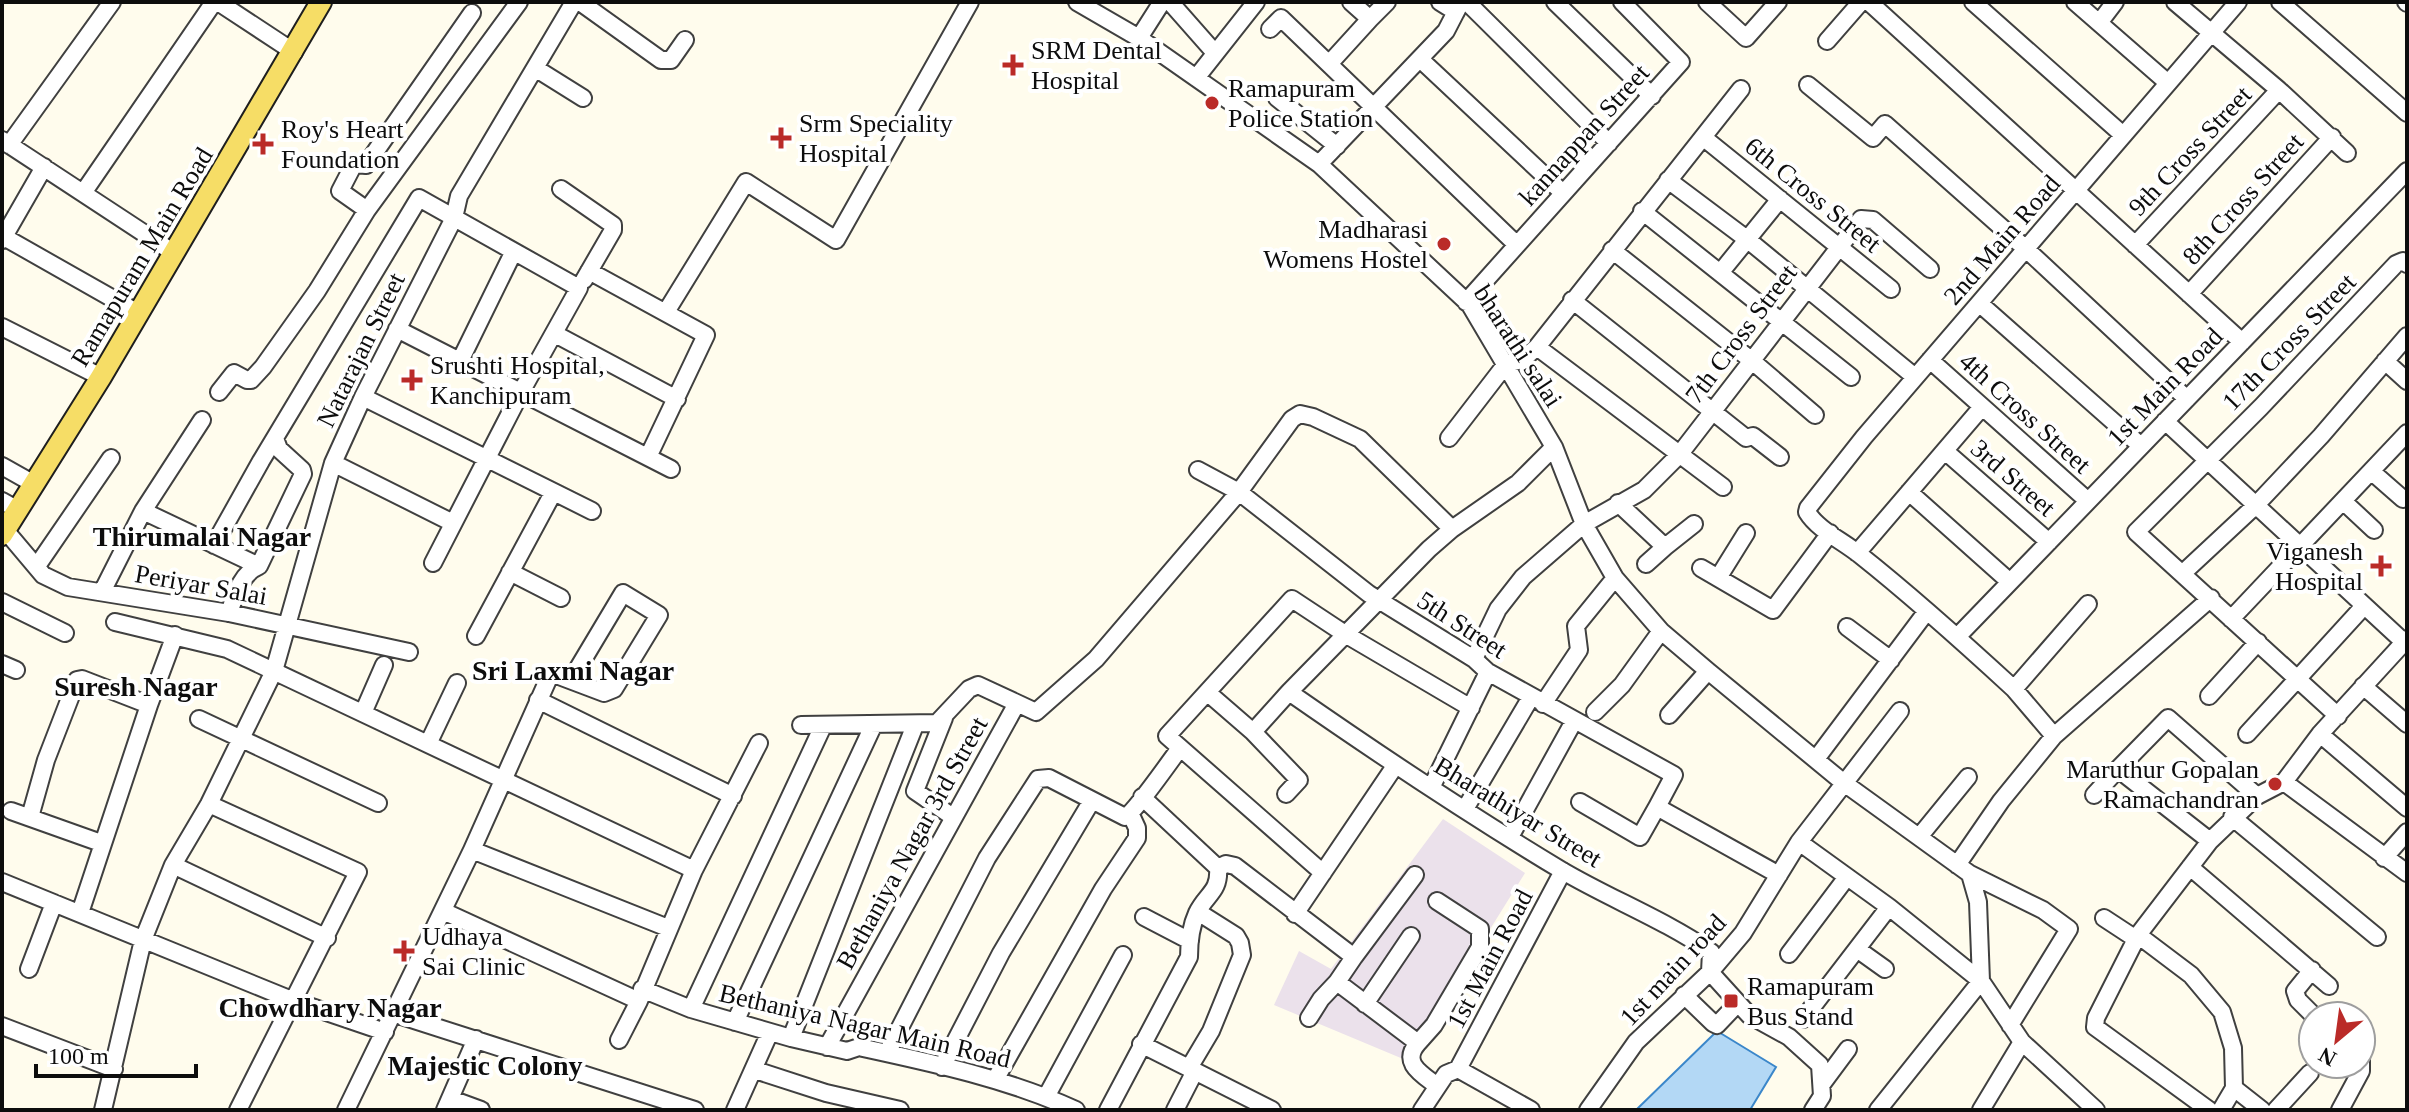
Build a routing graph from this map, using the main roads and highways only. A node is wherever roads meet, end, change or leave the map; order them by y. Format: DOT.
graph roads {
  1 [pos="321,2"];
  2 [pos="10,506"];
  3 [pos="4,532"];
  1 -- 2 [label="main road, Ramapuram Main Road"];
  2 -- 3 [label="main road, Ramapuram Main Road"];
}
